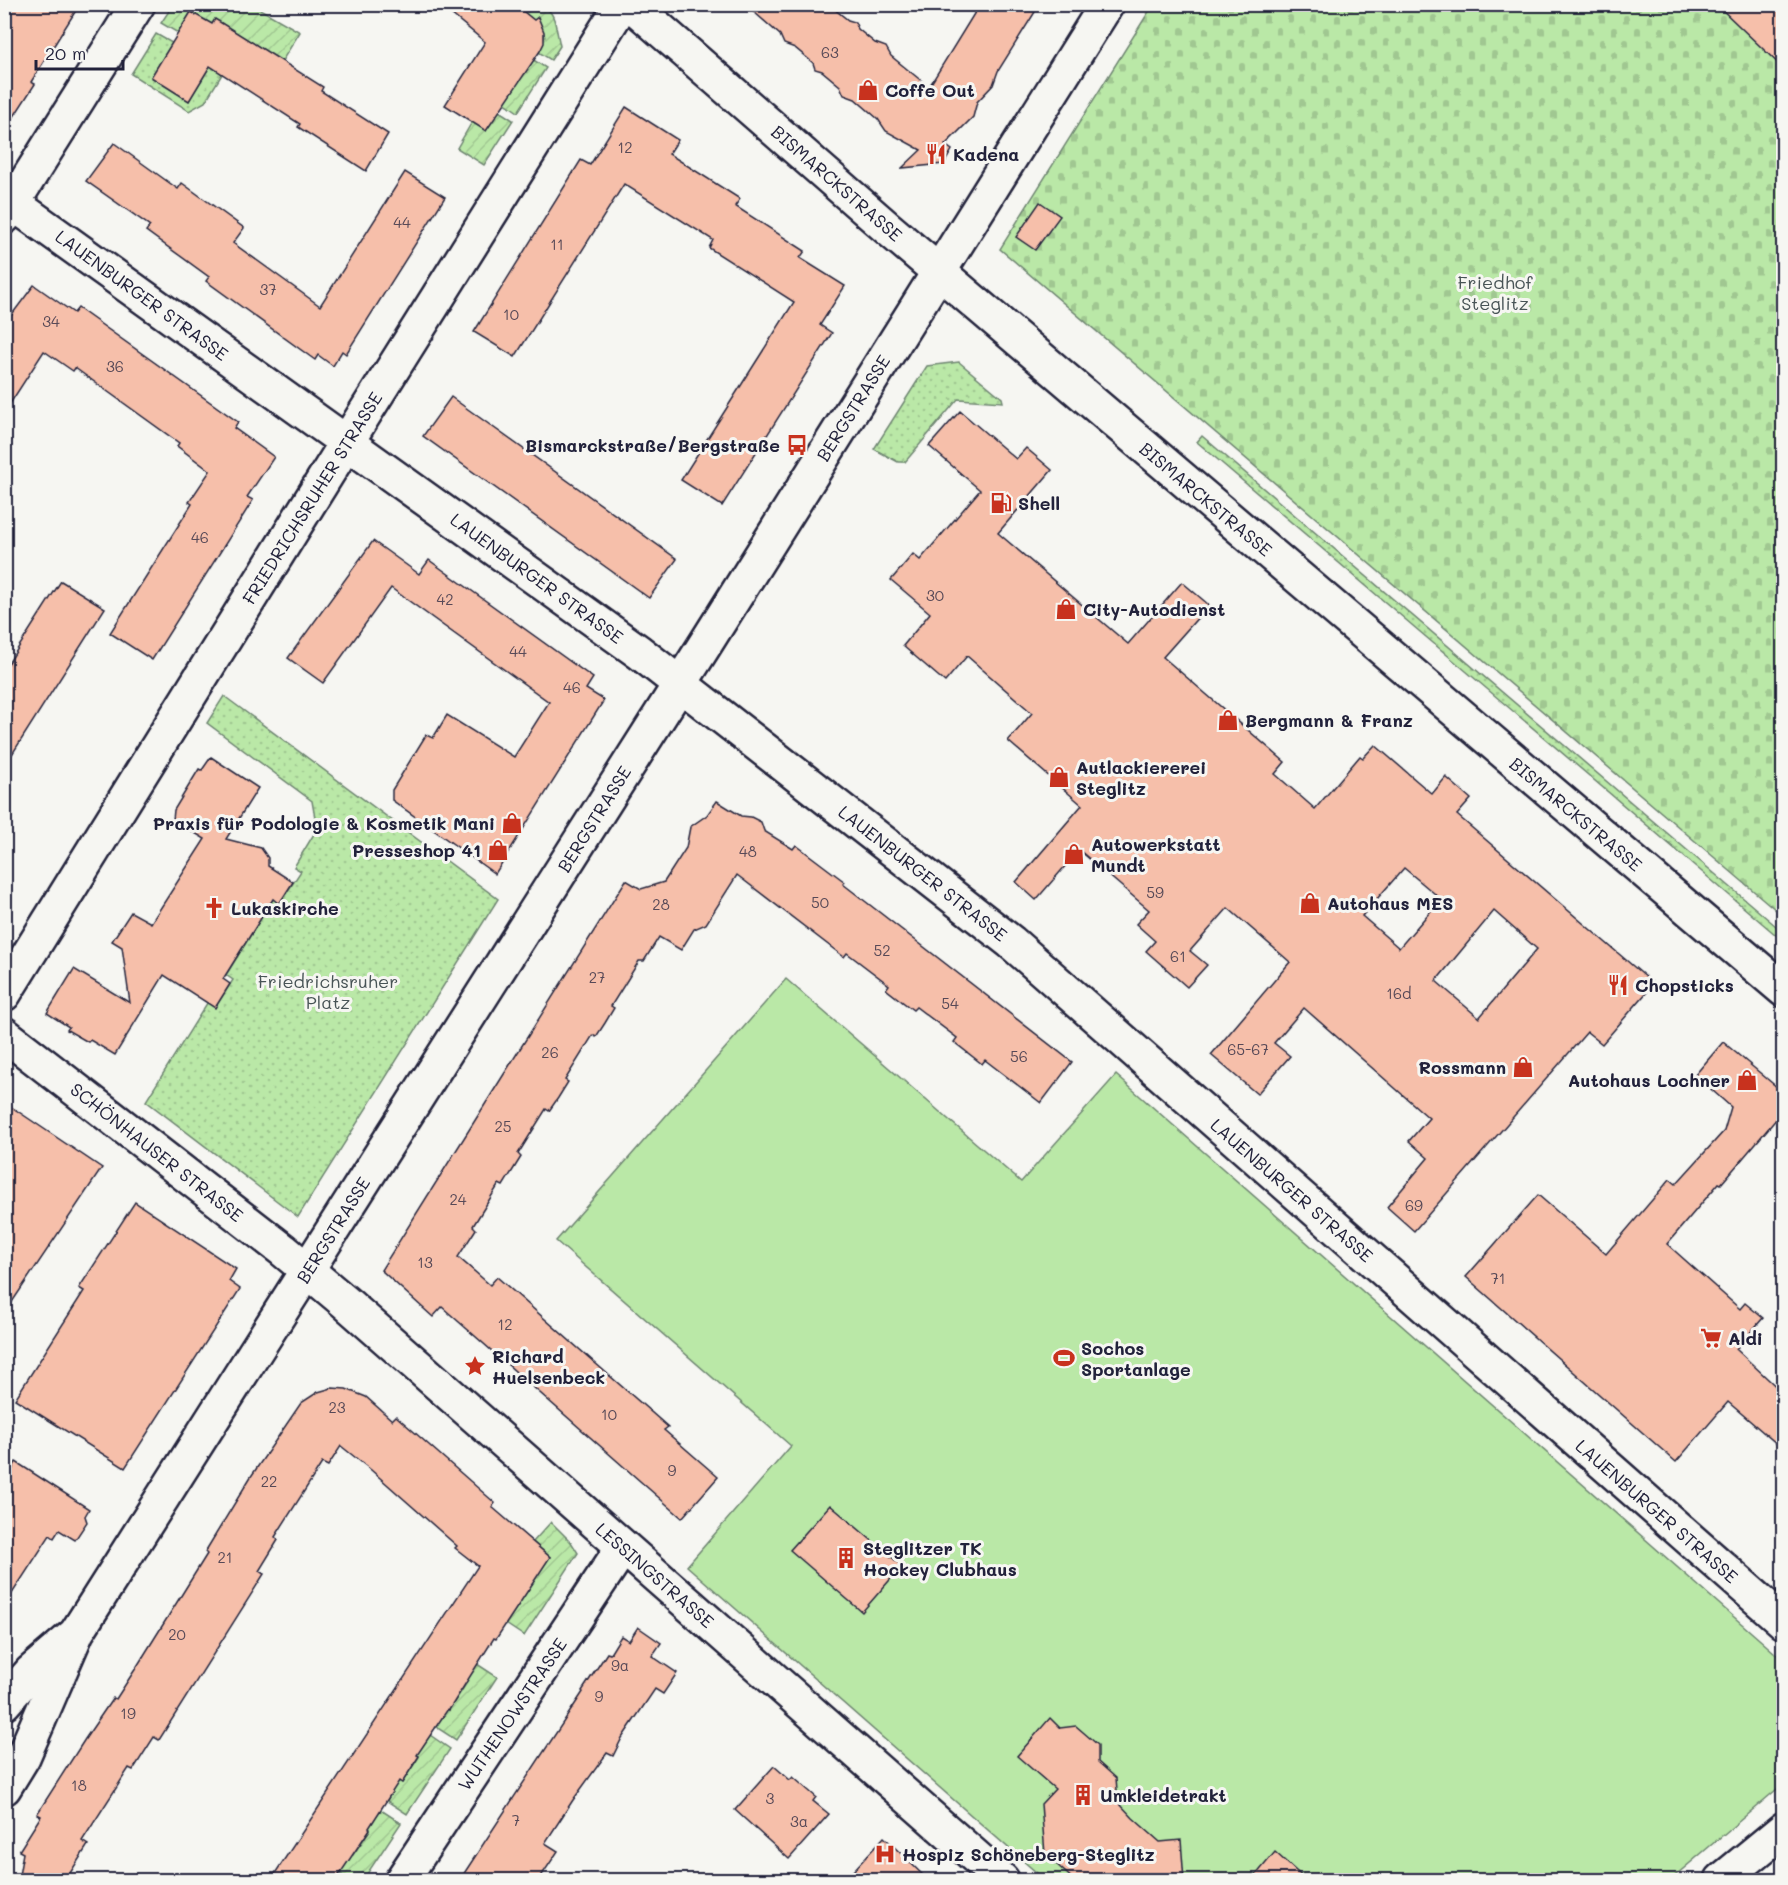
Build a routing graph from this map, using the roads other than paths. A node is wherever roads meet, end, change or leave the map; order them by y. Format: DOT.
graph roads {
  1 [pos="138,4"];
  2 [pos="622,4"];
  3 [pos="631,4"];
  4 [pos="1107,4"];
  5 [pos="7,206"];
  6 [pos="939,272"];
  7 [pos="347,442"];
  8 [pos="680,684"];
  9 [pos="1784,990"];
  10 [pos="4,994"];
  11 [pos="4,1034"];
  12 [pos="307,1271"];
  13 [pos="623,1547"];
  14 [pos="1784,1623"];
  15 [pos="78,1632"];
  16 [pos="4,1703"];
  17 [pos="4,1788"];
  18 [pos="1784,1829"];
  19 [pos="993,1878"];
  20 [pos="402,1881"];
  21 [pos="1722,1881"];
  1 -- 5 [label="street"];
  2 -- 7 [label="street, FRIEDRICHSRUHER STRASSE"];
  3 -- 6 [label="street, BISMARCKSTRASSE"];
  4 -- 6 [label="street, BERGSTRASSE"];
  5 -- 7 [label="street, LAUENBURGER STRASSE"];
  6 -- 8 [label="street, BERGSTRASSE"];
  6 -- 9 [label="street, BISMARCKSTRASSE"];
  7 -- 8 [label="street, LAUENBURGER STRASSE"];
  7 -- 10 [label="street, FRIEDRICHSRUHER STRASSE"];
  8 -- 12 [label="street, BERGSTRASSE"];
  8 -- 14 [label="street, LAUENBURGER STRASSE"];
  11 -- 12 [label="street, SCHÖNHAUSER STRASSE"];
  12 -- 13 [label="street, LESSINGSTRASSE"];
  12 -- 15 [label="street, BERGSTRASSE"];
  13 -- 19 [label="street, LESSINGSTRASSE"];
  13 -- 20 [label="street, WUTHENOWSTRASSE"];
  15 -- 16 [label="street, BERGSTRASSE"];
  15 -- 17 [label="street, BERGSTRASSE"];
  18 -- 21 [label="street"];
}
